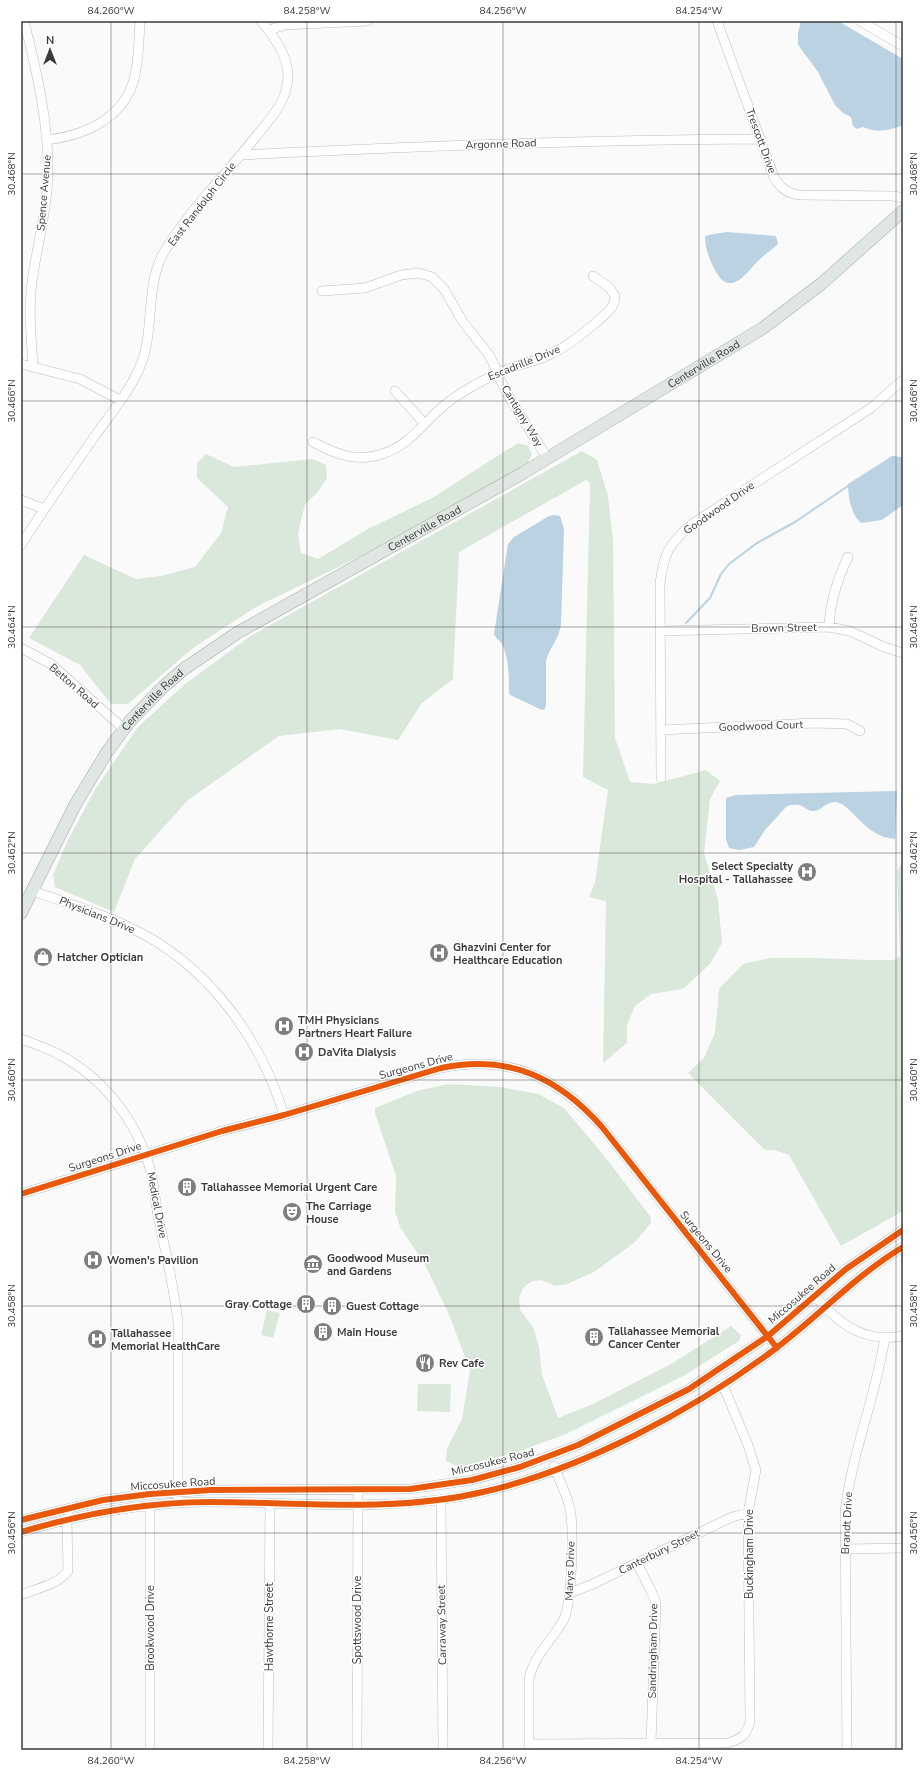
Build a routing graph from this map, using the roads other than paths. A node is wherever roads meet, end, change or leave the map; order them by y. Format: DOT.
graph roads {
  1 [pos="24,21"];
  2 [pos="140,21"];
  3 [pos="261,21"];
  4 [pos="368,21"];
  5 [pos="717,21"];
  6 [pos="860,21"];
  7 [pos="269,30"];
  8 [pos="903,46"];
  9 [pos="761,139"];
  10 [pos="47,140"];
  11 [pos="241,154"];
  12 [pos="903,198"];
  13 [pos="903,211"];
  14 [pos="593,276"];
  15 [pos="322,291"];
  16 [pos="21,364"];
  17 [pos="33,366"];
  18 [pos="497,373"];
  19 [pos="903,380"];
  20 [pos="395,391"];
  21 [pos="120,400"];
  22 [pos="425,424"];
  23 [pos="313,442"];
  24 [pos="548,459"];
  25 [pos="21,500"];
  26 [pos="44,509"];
  27 [pos="21,545"];
  28 [pos="848,557"];
  29 [pos="829,627"];
  30 [pos="660,631"];
  31 [pos="21,648"];
  32 [pos="903,653"];
  33 [pos="124,729"];
  34 [pos="661,730"];
  35 [pos="860,731"];
  36 [pos="661,778"];
  37 [pos="32,891"];
  38 [pos="21,914"];
  39 [pos="21,1039"];
  40 [pos="284,1115"];
  41 [pos="145,1155"];
  42 [pos="21,1194"];
  43 [pos="903,1230"];
  44 [pos="903,1247"];
  45 [pos="815,1296"];
  46 [pos="824,1307"];
  47 [pos="768,1336"];
  48 [pos="903,1336"];
  49 [pos="885,1337"];
  50 [pos="777,1348"];
  51 [pos="724,1385"];
  52 [pos="551,1457"];
  53 [pos="556,1470"];
  54 [pos="439,1485"];
  55 [pos="319,1491"];
  56 [pos="358,1491"];
  57 [pos="178,1492"];
  58 [pos="118,1498"];
  59 [pos="441,1500"];
  60 [pos="178,1503"];
  61 [pos="270,1504"];
  62 [pos="411,1504"];
  63 [pos="319,1505"];
  64 [pos="150,1506"];
  65 [pos="358,1506"];
  66 [pos="748,1514"];
  67 [pos="21,1520"];
  68 [pos="67,1520"];
  69 [pos="21,1532"];
  70 [pos="903,1548"];
  71 [pos="845,1549"];
  72 [pos="637,1563"];
  73 [pos="570,1593"];
  74 [pos="21,1595"];
  75 [pos="650,1743"];
  76 [pos="529,1747"];
  77 [pos="150,1750"];
  78 [pos="268,1750"];
  79 [pos="357,1750"];
  80 [pos="443,1750"];
  81 [pos="847,1750"];
  1 -- 10 [label="street, Spence Avenue"];
  2 -- 10 [label="street"];
  3 -- 7 [label="street"];
  4 -- 7 [label="street"];
  5 -- 9 [label="street, Trescott Drive"];
  6 -- 8 [label="street"];
  7 -- 11 [label="street, East Randolph Circle"];
  9 -- 11 [label="street, Argonne Road"];
  9 -- 12 [label="street, Trescott Drive"];
  10 -- 17 [label="street, Spence Avenue"];
  11 -- 21 [label="street, East Randolph Circle"];
  13 -- 24 [label="main road, Centerville Road"];
  14 -- 18 [label="street, Escadrille Drive"];
  15 -- 18 [label="street, Cantigny Way"];
  16 -- 17 [label="street"];
  17 -- 21 [label="street"];
  18 -- 22 [label="street, Escadrille Drive"];
  18 -- 24 [label="street, Cantigny Way"];
  19 -- 30 [label="street, Goodwood Drive"];
  20 -- 22 [label="street"];
  21 -- 26 [label="street, East Randolph Circle"];
  22 -- 23 [label="street, Escadrille Drive"];
  24 -- 33 [label="main road, Centerville Road"];
  25 -- 26 [label="street"];
  26 -- 27 [label="street, East Randolph Circle"];
  28 -- 29 [label="street"];
  29 -- 30 [label="street, Brown Street"];
  29 -- 32 [label="street, Brown Street"];
  30 -- 34 [label="street, Goodwood Drive"];
  31 -- 33 [label="street, Betton Road"];
  33 -- 37 [label="main road, Centerville Road"];
  34 -- 35 [label="street, Goodwood Court"];
  34 -- 36 [label="street, Goodwood Drive"];
  37 -- 38 [label="main road, Centerville Road"];
  37 -- 40 [label="street, Physicians Drive"];
  39 -- 41 [label="street, Medical Drive"];
  40 -- 41 [label="street, Surgeons Drive"];
  40 -- 47 [label="street, Surgeons Drive"];
  41 -- 42 [label="street, Surgeons Drive"];
  41 -- 57 [label="street, Medical Drive"];
  43 -- 45 [label="street, Miccosukee Road"];
  44 -- 46 [label="street, Miccosukee Road"];
  45 -- 46 [label="street"];
  45 -- 47 [label="street, Miccosukee Road"];
  46 -- 49 [label="street"];
  46 -- 50 [label="street, Miccosukee Road"];
  47 -- 50 [label="street, Surgeons Drive"];
  47 -- 52 [label="street, Miccosukee Road"];
  48 -- 49 [label="street"];
  49 -- 71 [label="street, Brandt Drive"];
  50 -- 51 [label="street, Miccosukee Road"];
  51 -- 53 [label="street, Miccosukee Road"];
  51 -- 66 [label="street, Buckingham Drive"];
  52 -- 53 [label="street, Marys Drive"];
  52 -- 54 [label="street, Miccosukee Road"];
  53 -- 59 [label="street, Miccosukee Road"];
  53 -- 73 [label="street, Marys Drive"];
  54 -- 56 [label="street, Miccosukee Road"];
  54 -- 62 [label="street"];
  55 -- 56 [label="street, Miccosukee Road"];
  55 -- 57 [label="street, Miccosukee Road"];
  55 -- 63 [label="street"];
  56 -- 65 [label="street, Spottswood Drive"];
  57 -- 58 [label="street, Miccosukee Road"];
  57 -- 60 [label="street, Medical Drive"];
  58 -- 67 [label="street, Miccosukee Road"];
  58 -- 68 [label="street"];
  59 -- 62 [label="street, Miccosukee Road"];
  59 -- 80 [label="street, Carraway Street"];
  60 -- 61 [label="street, Miccosukee Road"];
  60 -- 64 [label="street, Miccosukee Road"];
  61 -- 63 [label="street, Miccosukee Road"];
  61 -- 78 [label="street, Hawthorne Street"];
  62 -- 65 [label="street, Miccosukee Road"];
  63 -- 65 [label="street, Miccosukee Road"];
  64 -- 68 [label="street, Miccosukee Road"];
  64 -- 77 [label="street, Brookwood Drive"];
  65 -- 79 [label="street, Spottswood Drive"];
  66 -- 72 [label="street, Canterbury Street"];
  66 -- 75 [label="street, Buckingham Drive"];
  68 -- 69 [label="street, Miccosukee Road"];
  68 -- 74 [label="street"];
  70 -- 71 [label="street"];
  71 -- 81 [label="street, Brandt Drive"];
  72 -- 73 [label="street, Canterbury Street"];
  72 -- 75 [label="street, Sandringham Drive"];
  73 -- 76 [label="street, Marys Drive"];
  75 -- 76 [label="street"];
}
